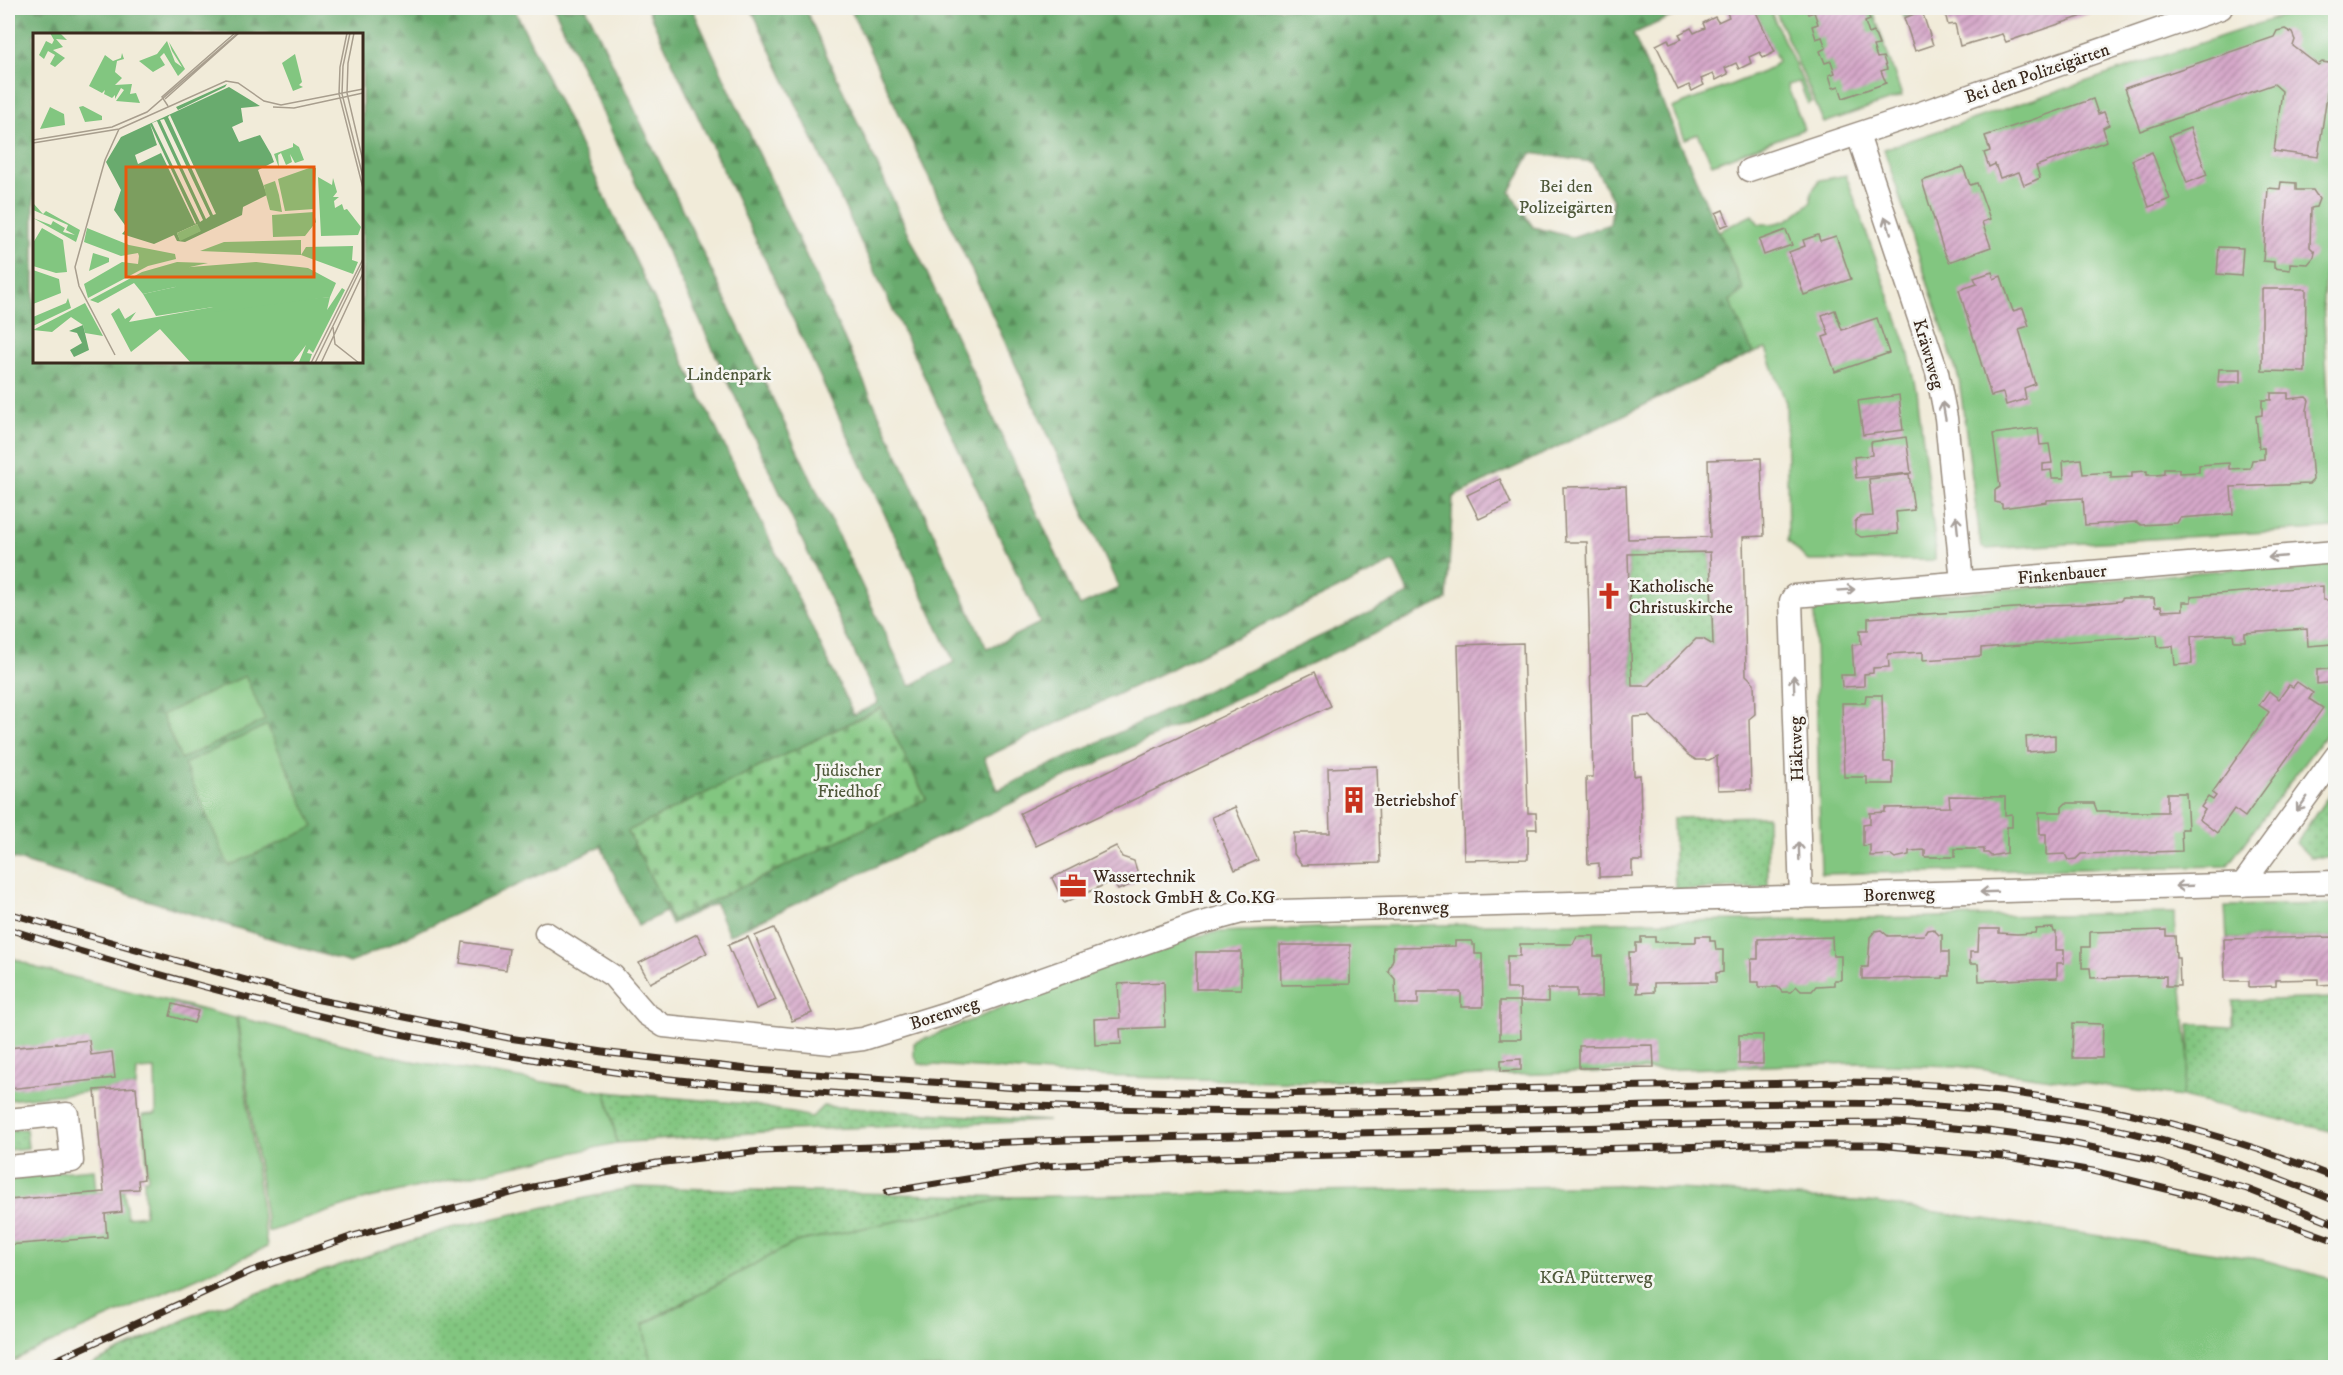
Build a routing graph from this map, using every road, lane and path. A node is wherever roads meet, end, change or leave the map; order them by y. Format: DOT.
graph roads {
  1 [pos="2221,8"];
  2 [pos="1858,135"];
  3 [pos="1749,170"];
  4 [pos="2336,552"];
  5 [pos="1962,582"];
  6 [pos="1791,601"];
  7 [pos="2336,756"];
  8 [pos="2336,882"];
  9 [pos="2242,885"];
  10 [pos="1801,897"];
  11 [pos="546,933"];
  12 [pos="8,1120"];
  13 [pos="8,1167"];
  1 -- 2 [label="street, Bei den Polizeigärten"];
  2 -- 3 [label="street, Bei den Polizeigärten"];
  5 -- 2 [label="street, Kräwtweg, one-way"];
  4 -- 5 [label="street, Finkenbauer, one-way"];
  6 -- 5 [label="street, Finkenbauer, one-way"];
  10 -- 6 [label="street, Häktweg, one-way"];
  7 -- 9 [label="street, one-way"];
  8 -- 9 [label="street, Borenweg"];
  9 -- 10 [label="street, Borenweg, one-way"];
  10 -- 11 [label="street, Borenweg"];
  12 -- 13 [label="street"];
}
